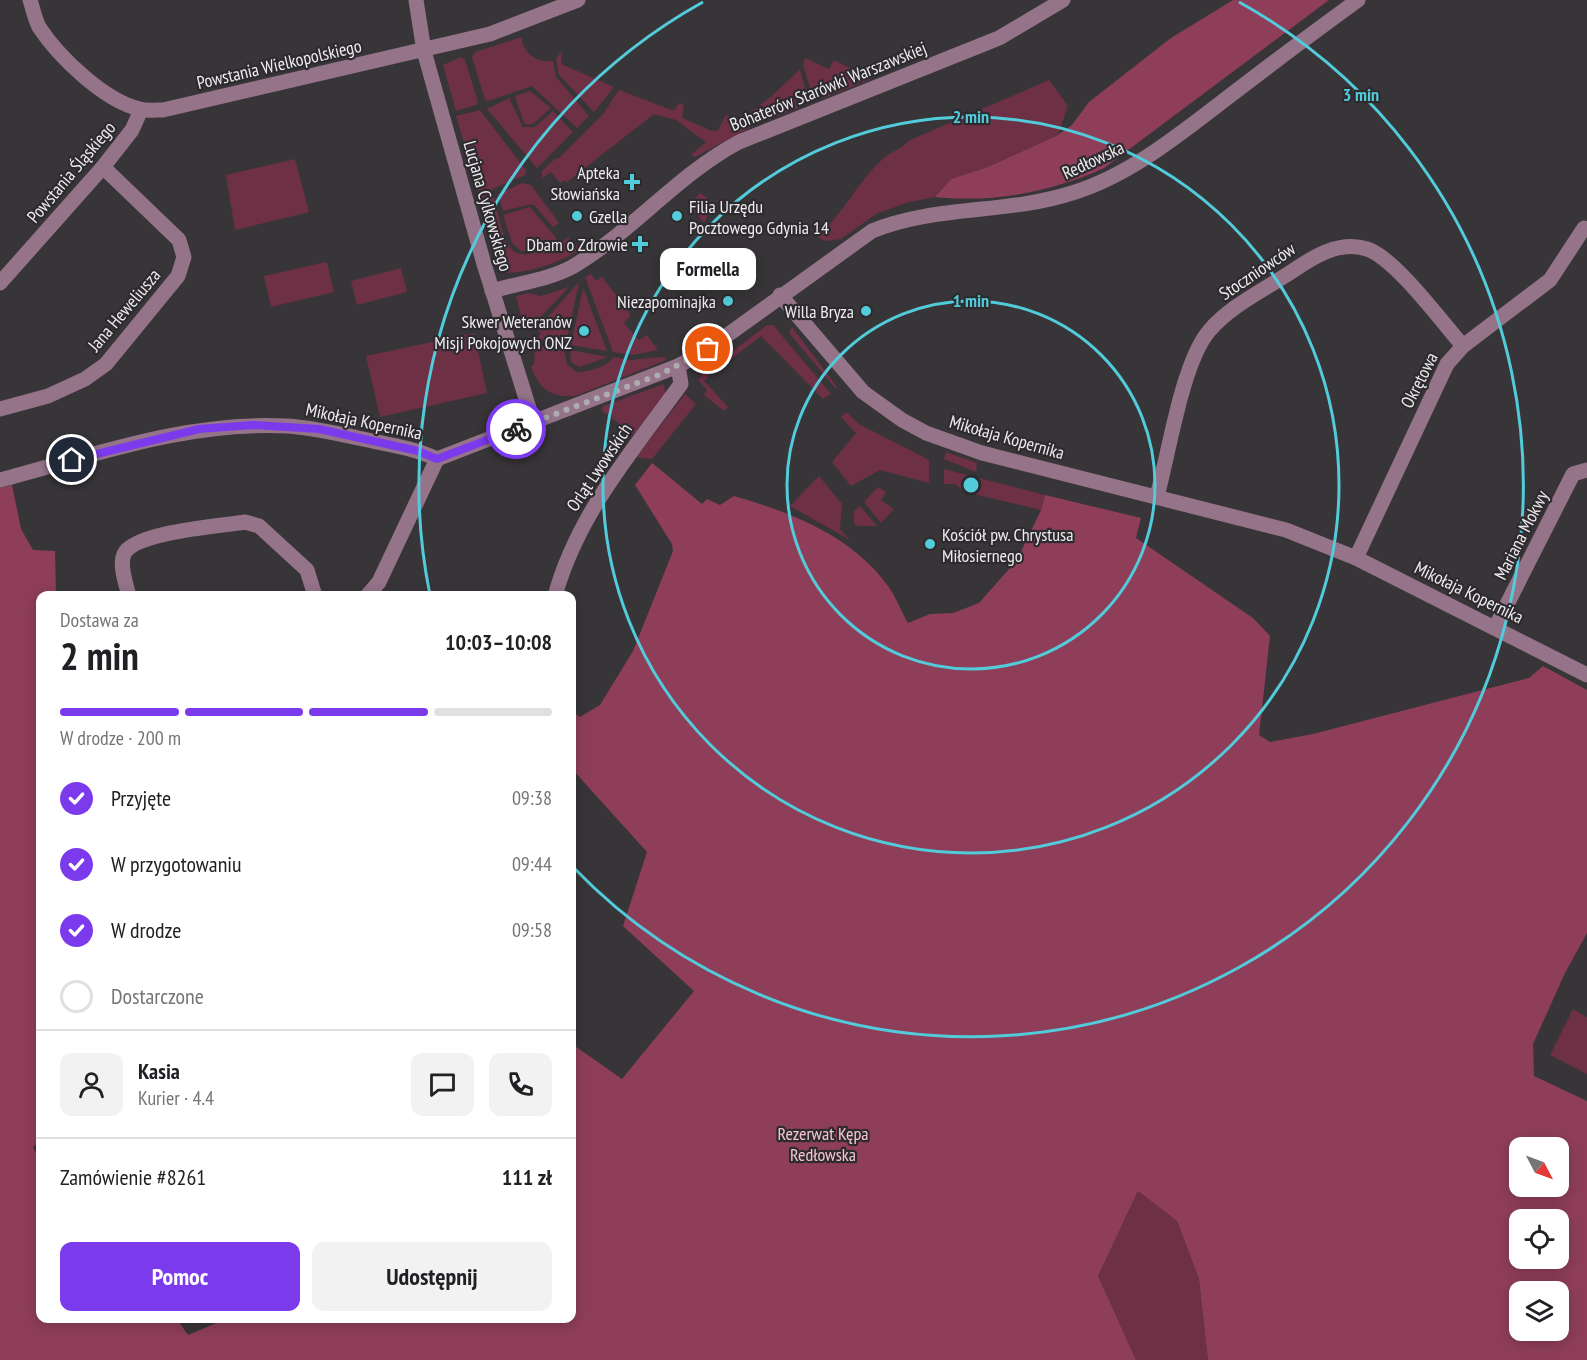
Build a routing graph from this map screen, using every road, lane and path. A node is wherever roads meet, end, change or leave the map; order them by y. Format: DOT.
graph roads {
  1 [pos="30,0"];
  2 [pos="416,0"];
  3 [pos="578,0"];
  4 [pos="1064,0"];
  5 [pos="1358,0"];
  6 [pos="424,51"];
  7 [pos="141,110"];
  8 [pos="103,167"];
  9 [pos="1584,228"];
  10 [pos="0,283"];
  11 [pos="492,291"];
  12 [pos="780,295"];
  13 [pos="1463,346"];
  14 [pos="678,366"];
  15 [pos="0,409"];
  16 [pos="533,421"];
  17 [pos="437,459"];
  18 [pos="1587,471"];
  19 [pos="0,480"];
  20 [pos="1157,496"];
  21 [pos="1356,558"];
  22 [pos="128,591"];
  23 [pos="313,591"];
  24 [pos="371,591"];
  25 [pos="557,591"];
  26 [pos="1496,627"];
  27 [pos="1587,675"];
  1 -- 7 [label="street, Powstania Wielkopolskiego"];
  2 -- 6 [label="street, Lucjana Cylkowskiego"];
  3 -- 6 [label="street, Powstania Wielkopolskiego"];
  4 -- 11 [label="street, Bohaterów Starówki Warszawskiej"];
  5 -- 12 [label="street, Redłowska"];
  6 -- 7 [label="street, Powstania Wielkopolskiego"];
  6 -- 11 [label="street, Lucjana Cylkowskiego"];
  7 -- 8 [label="street, Powstania Śląskiego"];
  8 -- 10 [label="street, Powstania Śląskiego"];
  8 -- 15 [label="street, Jana Heweliusza"];
  9 -- 13 [label="street, Okrętowa"];
  11 -- 16 [label="street, Lucjana Cylkowskiego"];
  12 -- 14 [label="street, Mikołaja Kopernika"];
  12 -- 20 [label="street, Mikołaja Kopernika"];
  13 -- 20 [label="street, Stoczniowców"];
  13 -- 21 [label="street, Okrętowa"];
  14 -- 16 [label="street, Mikołaja Kopernika"];
  14 -- 25 [label="street, Orląt Lwowskich"];
  16 -- 17 [label="street, Mikołaja Kopernika"];
  17 -- 19 [label="street, Mikołaja Kopernika"];
  17 -- 24 [label="street, Mikołaja Kopernika"];
  18 -- 26 [label="street, Mariana Mokwy"];
  20 -- 21 [label="street, Mikołaja Kopernika"];
  21 -- 26 [label="street, Mikołaja Kopernika"];
  22 -- 23 [label="street"];
  26 -- 27 [label="street, Mikołaja Kopernika"];
}
